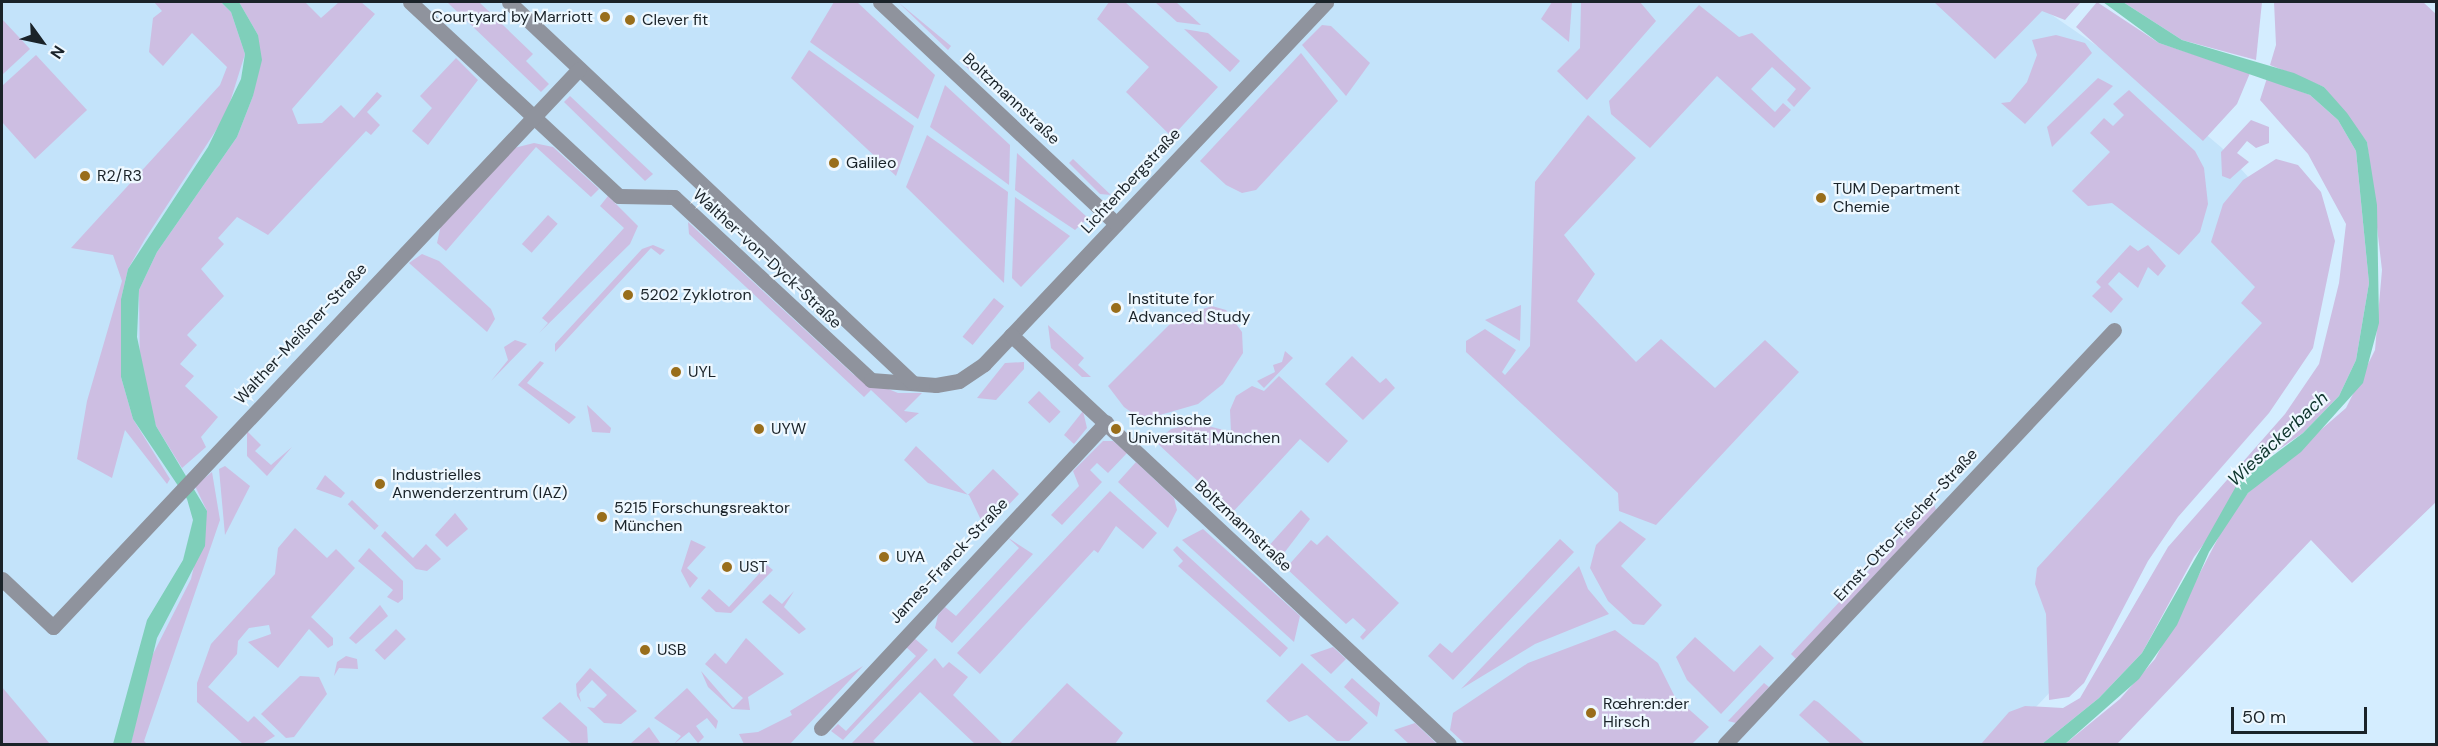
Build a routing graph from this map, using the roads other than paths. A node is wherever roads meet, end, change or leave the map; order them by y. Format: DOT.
graph roads {
  1 [pos="410,2"];
  2 [pos="509,2"];
  3 [pos="880,2"];
  4 [pos="1326,2"];
  5 [pos="579,69"];
  6 [pos="533,115"];
  7 [pos="1116,224"];
  8 [pos="2114,330"];
  9 [pos="1011,335"];
  10 [pos="959,381"];
  11 [pos="912,382"];
  12 [pos="1106,422"];
  13 [pos="2,579"];
  14 [pos="821,728"];
  15 [pos="1449,744"];
  16 [pos="1725,744"];
  1 -- 6 [label="street, Walther-von-Dyck-Straße"];
  2 -- 5 [label="street, Walther-von-Dyck-Straße"];
  3 -- 7 [label="street, Boltzmannstraße"];
  4 -- 7 [label="street, Lichtenbergstraße"];
  5 -- 6 [label="street, Walther-Meißner-Straße"];
  5 -- 11 [label="street, Walther-von-Dyck-Straße"];
  6 -- 11 [label="street, Walther-von-Dyck-Straße"];
  6 -- 13 [label="street, Walther-Meißner-Straße"];
  7 -- 9 [label="street, Lichtenbergstraße"];
  8 -- 16 [label="street, Ernst-Otto-Fischer-Straße"];
  9 -- 10 [label="street, Lichtenbergstraße"];
  9 -- 12 [label="street, Boltzmannstraße"];
  10 -- 11 [label="street, Walther-von-Dyck-Straße"];
  12 -- 14 [label="street, James-Franck-Straße"];
  12 -- 15 [label="street, Boltzmannstraße"];
}
